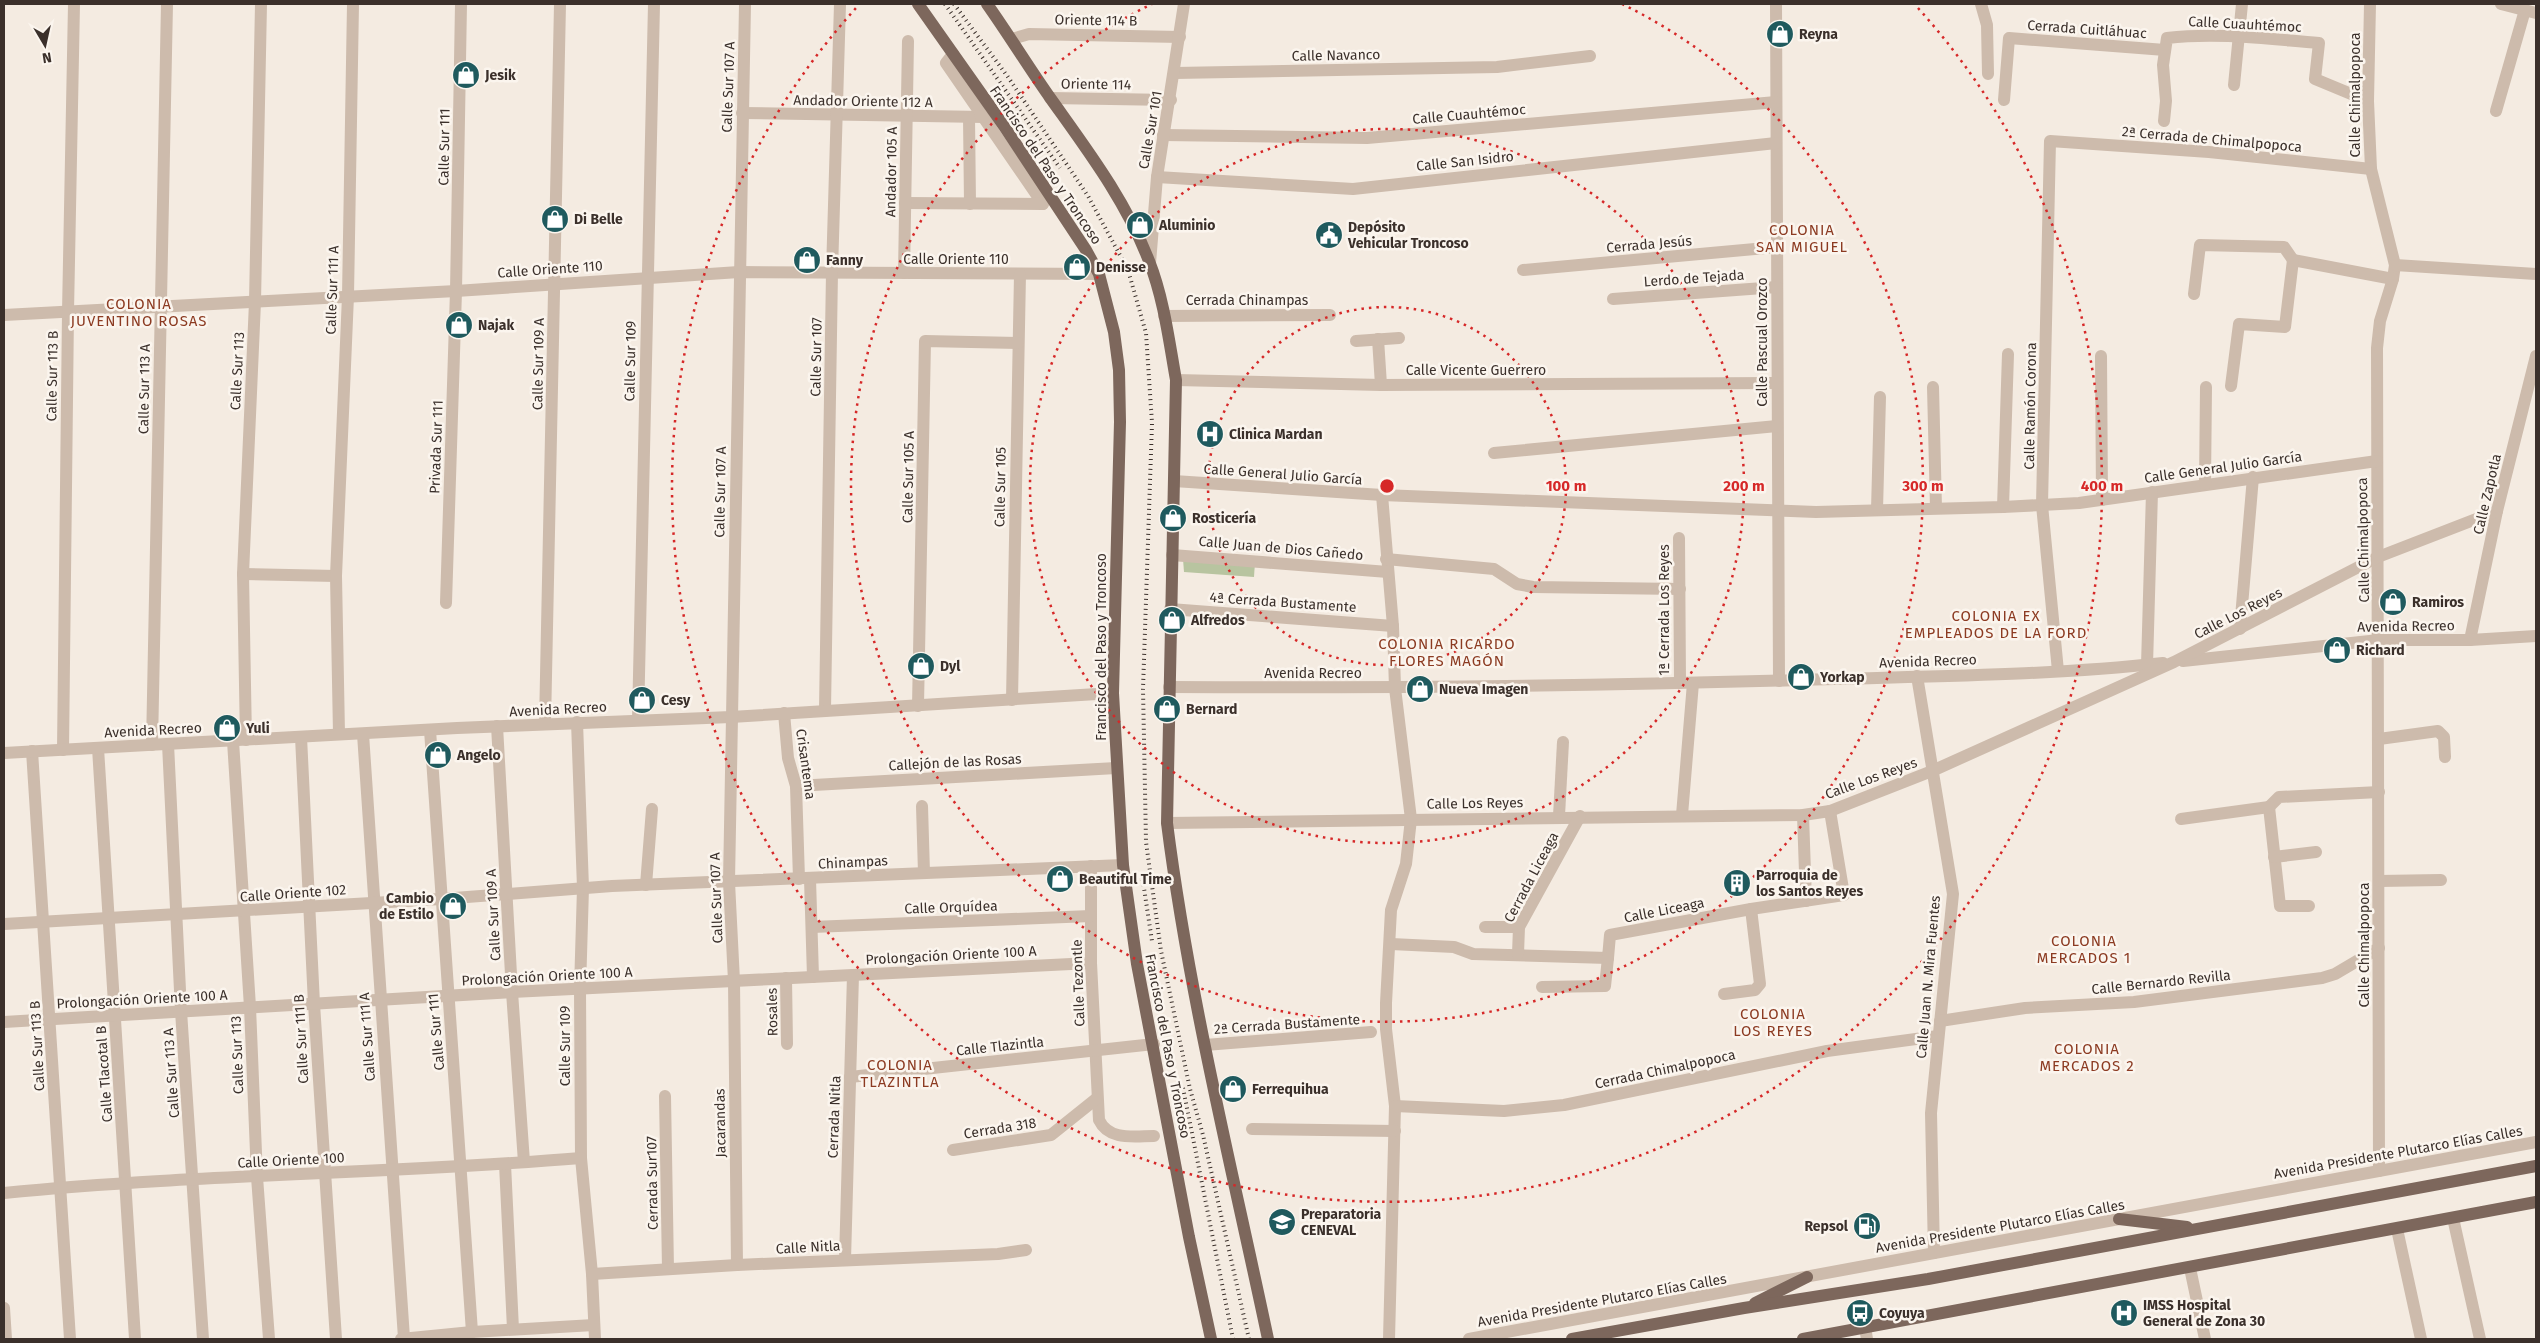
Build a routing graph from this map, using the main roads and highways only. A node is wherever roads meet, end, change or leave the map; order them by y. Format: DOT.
graph roads {
  1 [pos="918,4"];
  2 [pos="987,4"];
  3 [pos="2536,1166"];
  4 [pos="2536,1202"];
  5 [pos="2119,1219"];
  6 [pos="2202,1229"];
  7 [pos="1807,1277"];
  8 [pos="1744,1308"];
  9 [pos="1866,1333"];
  10 [pos="1211,1339"];
  11 [pos="1268,1339"];
  12 [pos="1572,1339"];
  13 [pos="1802,1339"];
  1 -- 10 [label="main road, Francisco del Paso y Troncoso"];
  2 -- 11 [label="main road"];
  3 -- 6 [label="main road"];
  4 -- 9 [label="main road"];
  5 -- 6 [label="main road"];
  6 -- 8 [label="main road"];
  7 -- 8 [label="main road"];
  8 -- 12 [label="main road"];
  9 -- 13 [label="main road"];
}
